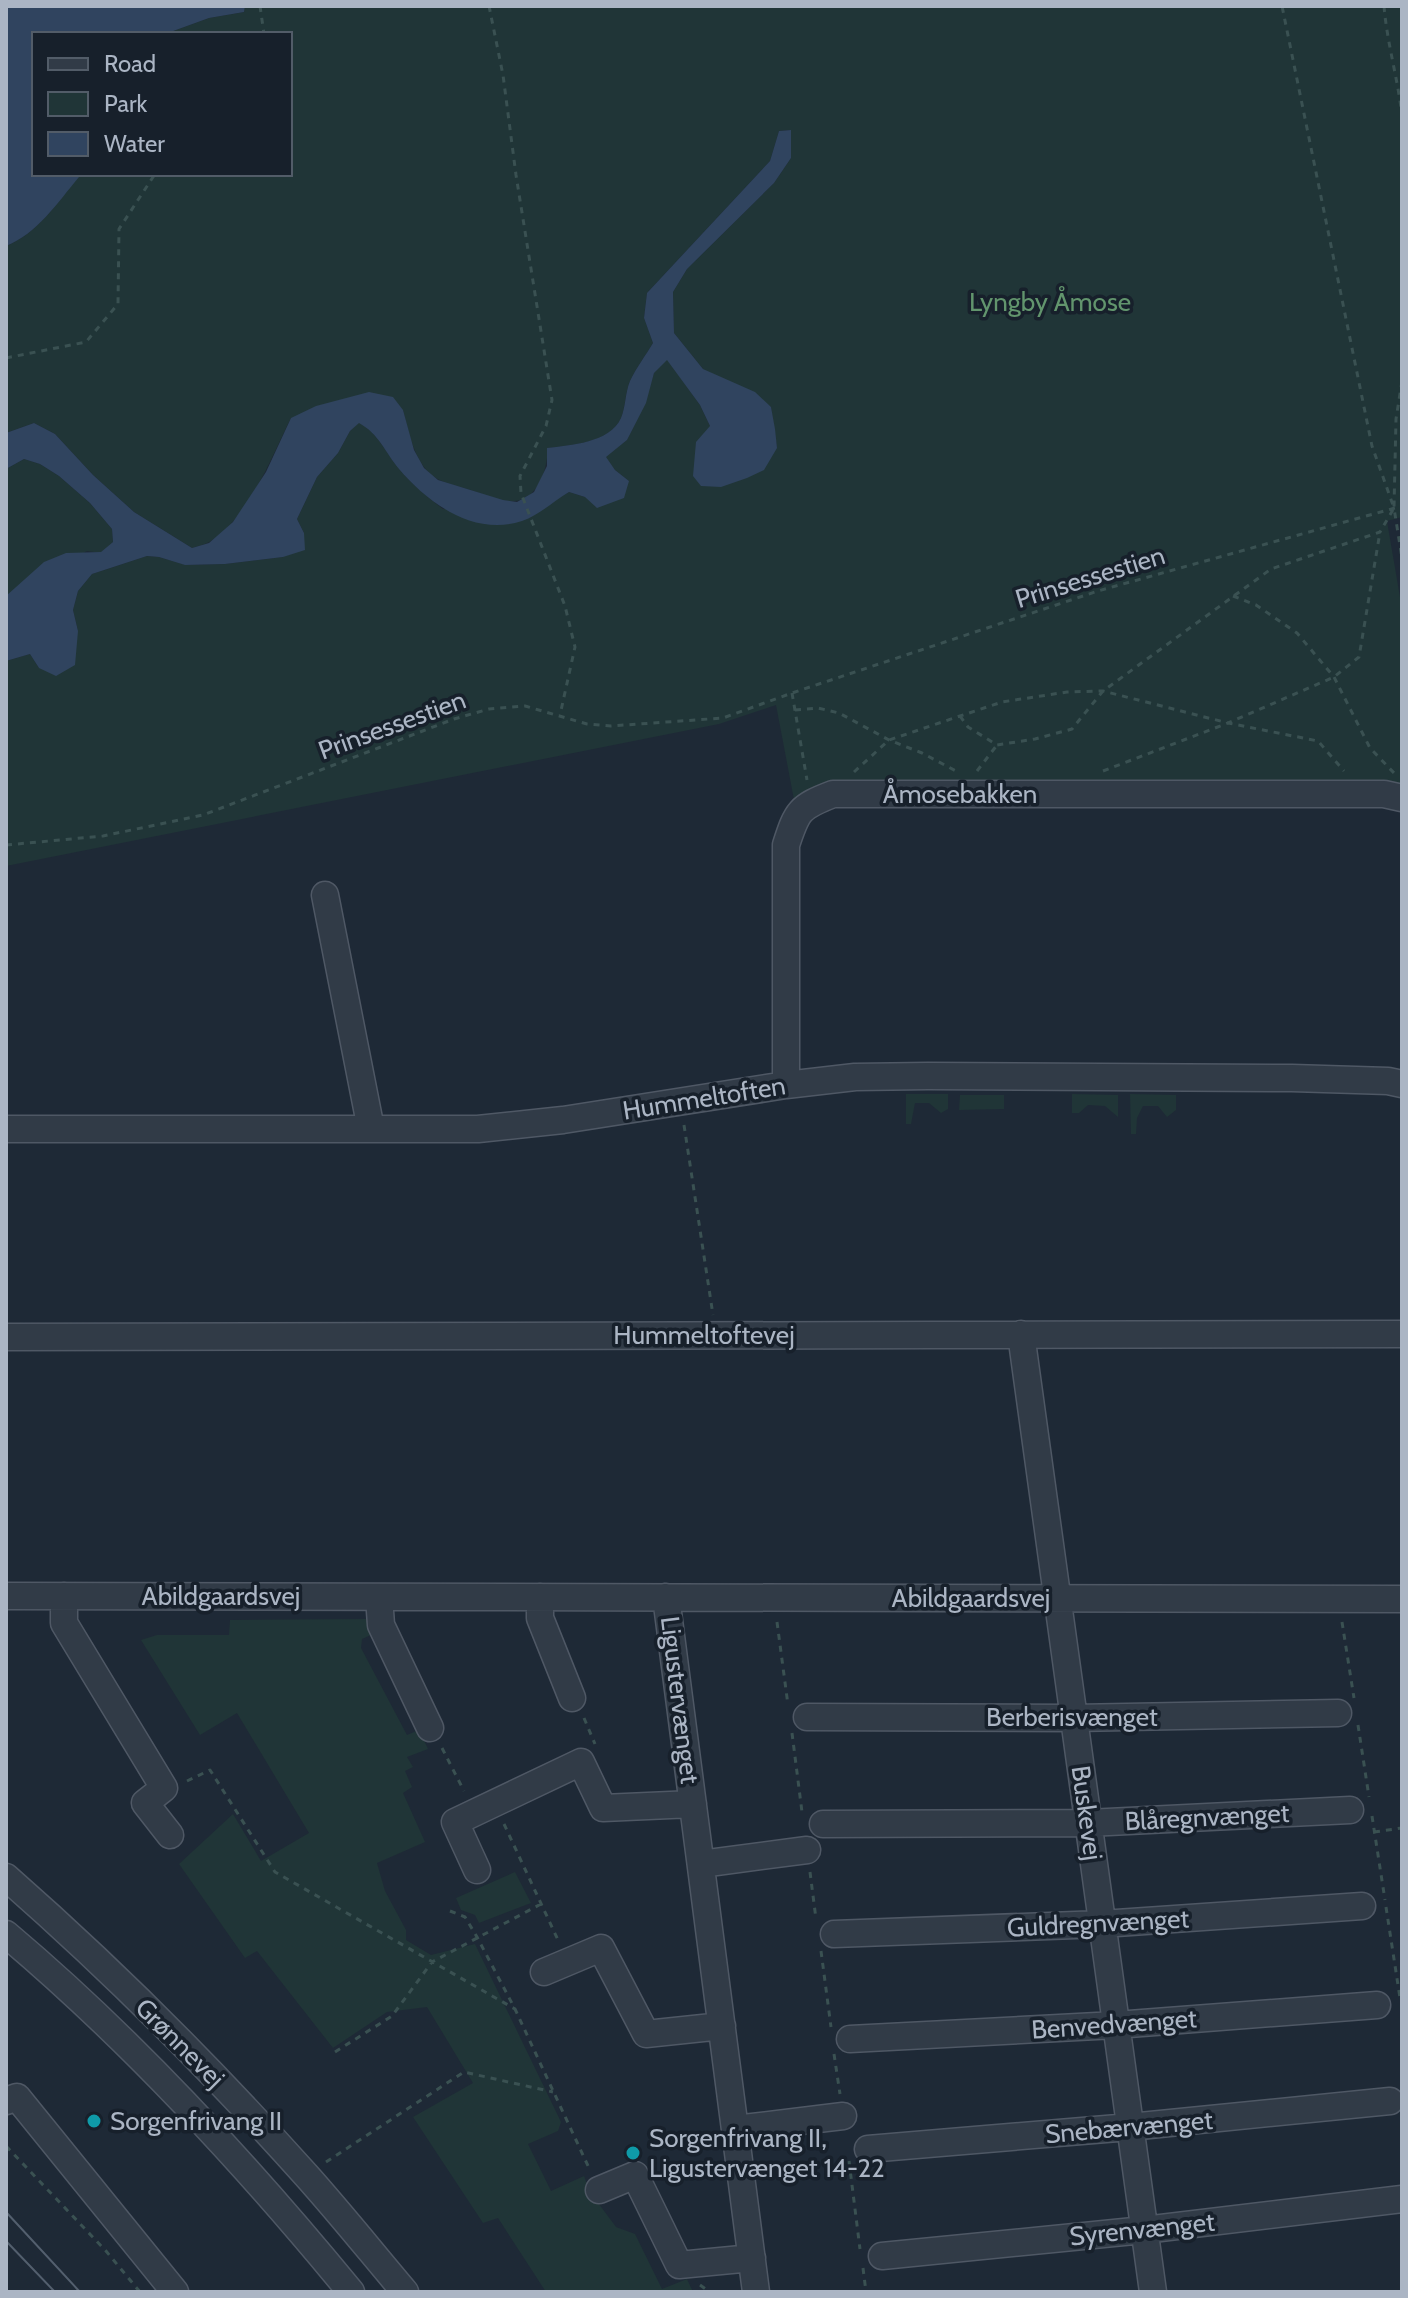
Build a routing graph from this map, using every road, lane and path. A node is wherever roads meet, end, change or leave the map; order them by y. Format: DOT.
graph roads {
  1 [pos="260,6"];
  2 [pos="489,6"];
  3 [pos="1282,6"];
  4 [pos="1384,6"];
  5 [pos="264,32"];
  6 [pos="1402,116"];
  7 [pos="152,176"];
  8 [pos="6,358"];
  9 [pos="1402,381"];
  10 [pos="1402,506"];
  11 [pos="1394,508"];
  12 [pos="1380,532"];
  13 [pos="1402,558"];
  14 [pos="1233,596"];
  15 [pos="1334,677"];
  16 [pos="1103,691"];
  17 [pos="792,693"];
  18 [pos="795,710"];
  19 [pos="560,715"];
  20 [pos="960,716"];
  21 [pos="1228,723"];
  22 [pos="889,740"];
  23 [pos="997,745"];
  24 [pos="976,773"];
  25 [pos="967,777"];
  26 [pos="1400,789"];
  27 [pos="838,794"];
  28 [pos="1084,794"];
  29 [pos="1364,794"];
  30 [pos="810,803"];
  31 [pos="6,845"];
  32 [pos="325,895"];
  33 [pos="1402,1084"];
  34 [pos="786,1085"];
  35 [pos="681,1102"];
  36 [pos="6,1129"];
  37 [pos="371,1129"];
  38 [pos="1021,1334"];
  39 [pos="1402,1334"];
  40 [pos="716,1335"];
  41 [pos="6,1337"];
  42 [pos="6,1596"];
  43 [pos="64,1596"];
  44 [pos="379,1597"];
  45 [pos="540,1597"];
  46 [pos="666,1597"];
  47 [pos="1057,1599"];
  48 [pos="1402,1599"];
  49 [pos="572,1698"];
  50 [pos="1338,1713"];
  51 [pos="807,1717"];
  52 [pos="1074,1718"];
  53 [pos="430,1728"];
  54 [pos="164,1788"];
  55 [pos="693,1804"];
  56 [pos="485,1808"];
  57 [pos="1350,1810"];
  58 [pos="1088,1823"];
  59 [pos="823,1824"];
  60 [pos="1402,1828"];
  61 [pos="1374,1832"];
  62 [pos="170,1835"];
  63 [pos="807,1850"];
  64 [pos="701,1864"];
  65 [pos="477,1870"];
  66 [pos="6,1877"];
  67 [pos="541,1904"];
  68 [pos="1362,1906"];
  69 [pos="450,1911"];
  70 [pos="1102,1924"];
  71 [pos="6,1934"];
  72 [pos="834,1934"];
  73 [pos="477,1937"];
  74 [pos="79,1944"];
  75 [pos="432,1962"];
  76 [pos="568,1962"];
  77 [pos="49,1972"];
  78 [pos="544,1972"];
  79 [pos="1377,2005"];
  80 [pos="515,2009"];
  81 [pos="1116,2025"];
  82 [pos="722,2026"];
  83 [pos="850,2039"];
  84 [pos="335,2052"];
  85 [pos="553,2092"];
  86 [pos="6,2101"];
  87 [pos="1390,2101"];
  88 [pos="843,2116"];
  89 [pos="1130,2127"];
  90 [pos="735,2129"];
  91 [pos="6,2146"];
  92 [pos="868,2149"];
  93 [pos="310,2180"];
  94 [pos="599,2190"];
  95 [pos="1402,2199"];
  96 [pos="283,2209"];
  97 [pos="1144,2230"];
  98 [pos="882,2256"];
  99 [pos="752,2258"];
  100 [pos="140,2292"];
  101 [pos="175,2292"];
  102 [pos="351,2292"];
  103 [pos="405,2292"];
  104 [pos="756,2292"];
  105 [pos="1153,2292"];
  1 -- 5 [label="path"];
  2 -- 19 [label="path"];
  3 -- 11 [label="path"];
  4 -- 6 [label="path"];
  7 -- 8 [label="path"];
  9 -- 11 [label="path"];
  10 -- 11 [label="path, Prinsessestien"];
  11 -- 12 [label="path"];
  11 -- 13 [label="path"];
  11 -- 17 [label="path, Prinsessestien"];
  12 -- 14 [label="path"];
  12 -- 15 [label="path"];
  14 -- 15 [label="path"];
  14 -- 16 [label="path"];
  15 -- 21 [label="path"];
  15 -- 26 [label="path"];
  16 -- 20 [label="path"];
  16 -- 21 [label="path"];
  16 -- 23 [label="path"];
  17 -- 18 [label="path"];
  17 -- 19 [label="path, Prinsessestien"];
  18 -- 22 [label="path"];
  18 -- 30 [label="path"];
  19 -- 31 [label="path, Prinsessestien"];
  20 -- 22 [label="path"];
  20 -- 23 [label="path"];
  21 -- 28 [label="path"];
  21 -- 29 [label="path"];
  22 -- 25 [label="path"];
  22 -- 27 [label="path"];
  23 -- 24 [label="path"];
  26 -- 29 [label="street, Åmosebakken"];
  27 -- 28 [label="street, Åmosebakken"];
  27 -- 30 [label="street, Åmosebakken"];
  28 -- 29 [label="street, Åmosebakken"];
  30 -- 34 [label="street"];
  32 -- 37 [label="street"];
  33 -- 34 [label="street, Hummeltoften"];
  34 -- 35 [label="street, Hummeltoften"];
  35 -- 37 [label="street, Hummeltoften"];
  35 -- 40 [label="path"];
  36 -- 37 [label="street, Hummeltoften"];
  38 -- 39 [label="street, Hummeltoftevej"];
  38 -- 40 [label="street, Hummeltoftevej"];
  38 -- 47 [label="street, Buskevej"];
  40 -- 41 [label="street, Hummeltoftevej"];
  42 -- 43 [label="street, Abildgaardsvej"];
  43 -- 44 [label="street, Abildgaardsvej"];
  43 -- 54 [label="street"];
  44 -- 45 [label="street, Abildgaardsvej"];
  44 -- 53 [label="street"];
  45 -- 46 [label="street, Abildgaardsvej"];
  45 -- 49 [label="street"];
  46 -- 47 [label="street, Abildgaardsvej"];
  46 -- 55 [label="street, Ligustervænget"];
  47 -- 48 [label="street, Abildgaardsvej"];
  47 -- 52 [label="street, Buskevej"];
  50 -- 52 [label="street, Berberisvænget"];
  51 -- 52 [label="street, Berberisvænget"];
  52 -- 58 [label="street, Buskevej"];
  53 -- 56 [label="path"];
  54 -- 62 [label="street"];
  54 -- 75 [label="path"];
  55 -- 56 [label="street, Ligustervænget"];
  55 -- 64 [label="street, Ligustervænget"];
  56 -- 65 [label="street"];
  56 -- 67 [label="path"];
  57 -- 58 [label="street, Blåregnvænget"];
  58 -- 59 [label="street, Blåregnvænget"];
  58 -- 70 [label="street, Buskevej"];
  60 -- 61 [label="path"];
  63 -- 64 [label="street"];
  64 -- 82 [label="street, Ligustervænget"];
  66 -- 74 [label="street, Grønnevej"];
  67 -- 73 [label="path"];
  67 -- 76 [label="path"];
  68 -- 70 [label="street, Guldregnvænget"];
  69 -- 73 [label="path"];
  70 -- 72 [label="street, Guldregnvænget"];
  70 -- 81 [label="street, Buskevej"];
  71 -- 77 [label="street"];
  73 -- 75 [label="path"];
  73 -- 80 [label="path"];
  74 -- 77 [label="street"];
  74 -- 93 [label="street, Grønnevej"];
  75 -- 80 [label="path"];
  75 -- 84 [label="path"];
  76 -- 78 [label="street"];
  76 -- 82 [label="street"];
  77 -- 96 [label="street"];
  79 -- 81 [label="street, Benvedvænget"];
  80 -- 85 [label="path"];
  81 -- 83 [label="street, Benvedvænget"];
  81 -- 89 [label="street, Buskevej"];
  82 -- 90 [label="street, Ligustervænget"];
  85 -- 93 [label="path"];
  85 -- 94 [label="path"];
  86 -- 101 [label="street"];
  87 -- 89 [label="street, Snebærvænget"];
  88 -- 90 [label="street"];
  89 -- 92 [label="street, Snebærvænget"];
  89 -- 97 [label="street, Buskevej"];
  90 -- 99 [label="street, Ligustervænget"];
  91 -- 100 [label="path"];
  93 -- 96 [label="street"];
  93 -- 103 [label="street, Grønnevej"];
  94 -- 99 [label="street"];
  95 -- 97 [label="street, Syrenvænget"];
  96 -- 102 [label="street"];
  97 -- 98 [label="street, Syrenvænget"];
  97 -- 105 [label="street, Buskevej"];
  99 -- 104 [label="street, Ligustervænget"];
}
